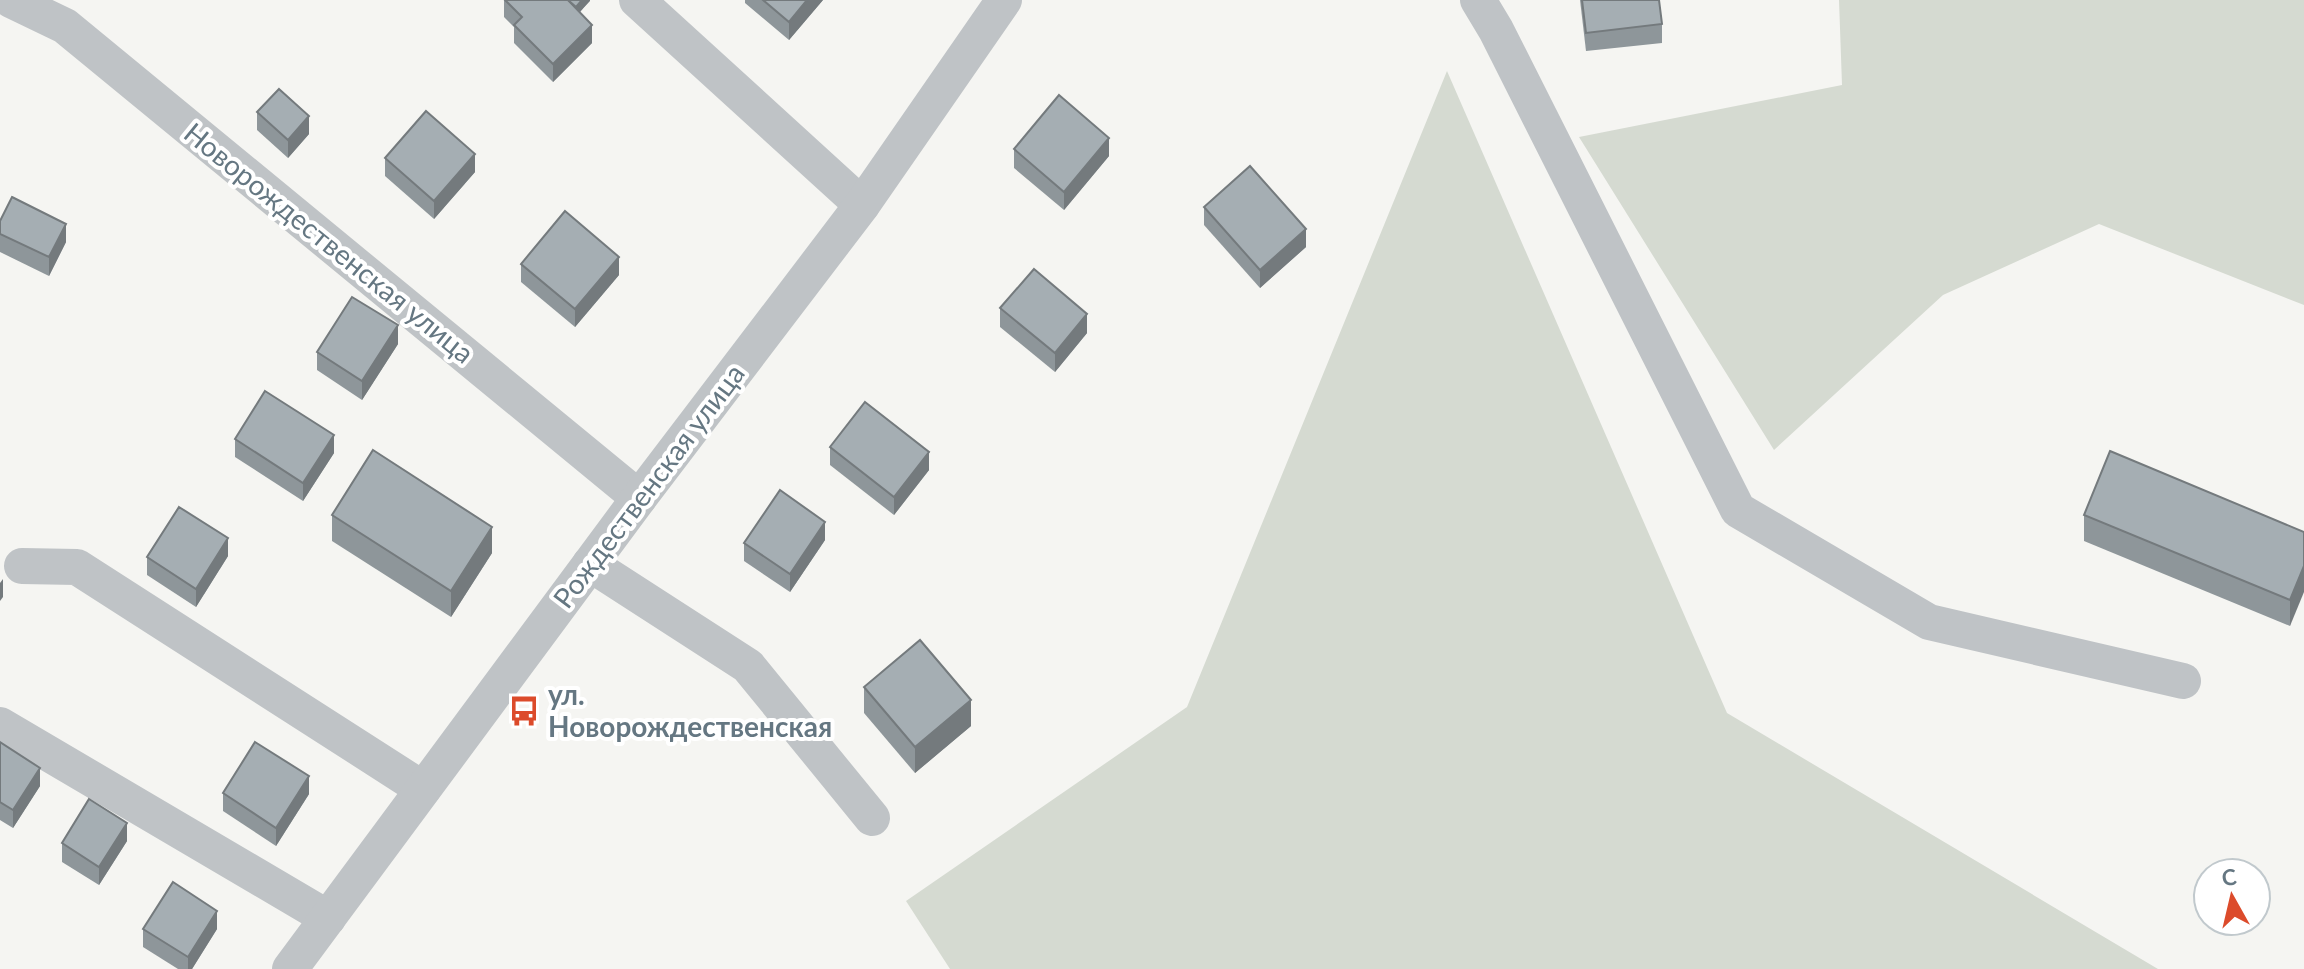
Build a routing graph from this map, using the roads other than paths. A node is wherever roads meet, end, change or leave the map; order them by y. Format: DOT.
graph roads {
  1 [pos="11,0"];
  2 [pos="637,0"];
  3 [pos="1004,0"];
  4 [pos="1478,0"];
  5 [pos="862,205"];
  6 [pos="639,498"];
  7 [pos="590,564"];
  8 [pos="22,566"];
  9 [pos="2183,681"];
  10 [pos="0,725"];
  11 [pos="423,789"];
  12 [pos="872,818"];
  13 [pos="328,918"];
  14 [pos="290,969"];
  1 -- 6 [label="street, Новорождественская улица"];
  2 -- 5 [label="street"];
  3 -- 5 [label="street, Рождественская улица"];
  4 -- 9 [label="street"];
  5 -- 6 [label="street, Рождественская улица"];
  6 -- 7 [label="street, Рождественская улица"];
  7 -- 11 [label="street, Рождественская улица"];
  7 -- 12 [label="street"];
  8 -- 11 [label="street"];
  10 -- 13 [label="street"];
  11 -- 13 [label="street, Рождественская улица"];
  13 -- 14 [label="street, Рождественская улица"];
}
